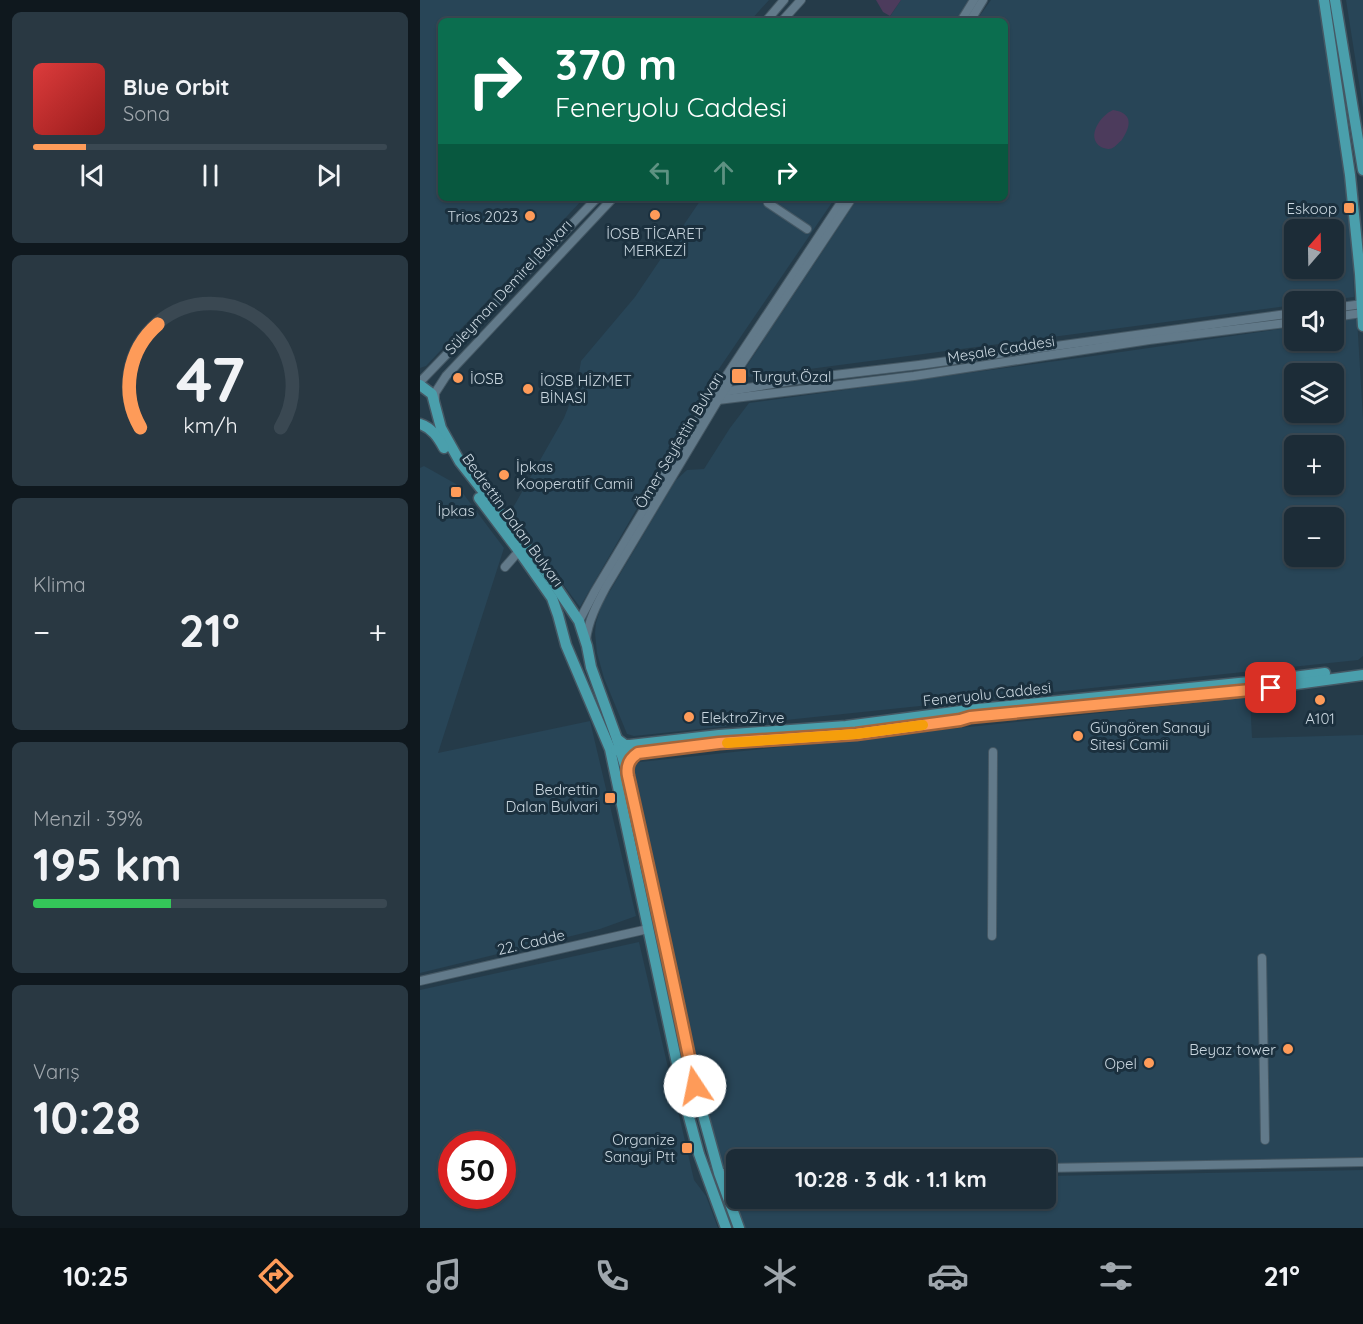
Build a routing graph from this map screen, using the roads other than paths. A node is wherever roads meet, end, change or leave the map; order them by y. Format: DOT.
graph roads {
  1 [pos="784,0"];
  2 [pos="801,0"];
  3 [pos="974,0"];
  4 [pos="983,0"];
  5 [pos="1324,0"];
  6 [pos="1335,0"];
  7 [pos="769,18"];
  8 [pos="785,18"];
  9 [pos="963,18"];
  10 [pos="972,18"];
  11 [pos="1363,170"];
  12 [pos="594,201"];
  13 [pos="610,201"];
  14 [pos="842,201"];
  15 [pos="850,201"];
  16 [pos="768,203"];
  17 [pos="807,229"];
  18 [pos="1362,307"];
  19 [pos="1344,308"];
  20 [pos="1344,313"];
  21 [pos="1284,314"];
  22 [pos="1284,323"];
  23 [pos="1363,326"];
  24 [pos="420,383"];
  25 [pos="720,390"];
  26 [pos="715,399"];
  27 [pos="435,402"];
  28 [pos="420,419"];
  29 [pos="420,424"];
  30 [pos="519,551"];
  31 [pos="505,567"];
  32 [pos="579,621"];
  33 [pos="586,644"];
  34 [pos="566,645"];
  35 [pos="590,663"];
  36 [pos="578,672"];
  37 [pos="1362,672"];
  38 [pos="617,739"];
  39 [pos="615,750"];
  40 [pos="993,752"];
  41 [pos="638,753"];
  42 [pos="628,776"];
  43 [pos="648,929"];
  44 [pos="992,936"];
  45 [pos="1262,958"];
  46 [pos="420,981"];
  47 [pos="1265,1140"];
  48 [pos="1363,1162"];
  49 [pos="1056,1168"];
  50 [pos="719,1173"];
  51 [pos="726,1173"];
  52 [pos="726,1228"];
  53 [pos="739,1228"];
  1 -- 7 [label="street"];
  2 -- 8 [label="street"];
  3 -- 9 [label="street"];
  4 -- 10 [label="street"];
  5 -- 18 [label="main road"];
  6 -- 11 [label="main road"];
  12 -- 24 [label="street, Süleyman Demirel Bulvarı"];
  13 -- 27 [label="street, Süleyman Demirel Bulvarı"];
  14 -- 25 [label="street, Ömer Seyfettin Bulvarı"];
  15 -- 25 [label="street, Ömer Seyfettin Bulvarı"];
  16 -- 17 [label="street"];
  18 -- 19 [label="street"];
  18 -- 20 [label="street"];
  18 -- 23 [label="main road"];
  21 -- 25 [label="street, Meşale Caddesi"];
  22 -- 26 [label="street, Meşale Caddesi"];
  24 -- 27 [label="main road, Süleyman Demirel Bulvarı"];
  25 -- 26 [label="street, Ömer Seyfettin Bulvarı"];
  26 -- 32 [label="street, Ömer Seyfettin Bulvarı"];
  26 -- 33 [label="street, Ömer Seyfettin Bulvarı"];
  27 -- 28 [label="main road, Süleyman Demirel Bulvarı"];
  27 -- 32 [label="main road, Bedrettin Dalan Bulvarı"];
  29 -- 30 [label="main road, Bedrettin Dalan Bulvarı"];
  30 -- 31 [label="street"];
  30 -- 34 [label="main road, Bedrettin Dalan Bulvarı"];
  32 -- 33 [label="main road, Bedrettin Dalan Bulvarı"];
  32 -- 34 [label="main road"];
  33 -- 34 [label="main road"];
  33 -- 35 [label="main road, Bedrettin Dalan Bulvarı"];
  34 -- 36 [label="main road, Bedrettin Dalan Bulvarı"];
  35 -- 36 [label="main road"];
  35 -- 38 [label="main road, Bedrettin Dalan Bulvarı"];
  36 -- 39 [label="main road, Bedrettin Dalan Bulvarı"];
  37 -- 38 [label="main road, Feneryolu Caddesi"];
  37 -- 41 [label="main road, Feneryolu Caddesi"];
  38 -- 39 [label="main road, Bedrettin Dalan Bulvarı"];
  39 -- 41 [label="main road, Feneryolu Caddesi"];
  39 -- 42 [label="main road"];
  39 -- 43 [label="main road"];
  40 -- 44 [label="street"];
  41 -- 42 [label="main road"];
  42 -- 50 [label="main road"];
  43 -- 46 [label="street, 22. Cadde"];
  43 -- 52 [label="main road"];
  45 -- 47 [label="street"];
  48 -- 49 [label="street"];
  50 -- 51 [label="street"];
  50 -- 53 [label="main road"];
}
